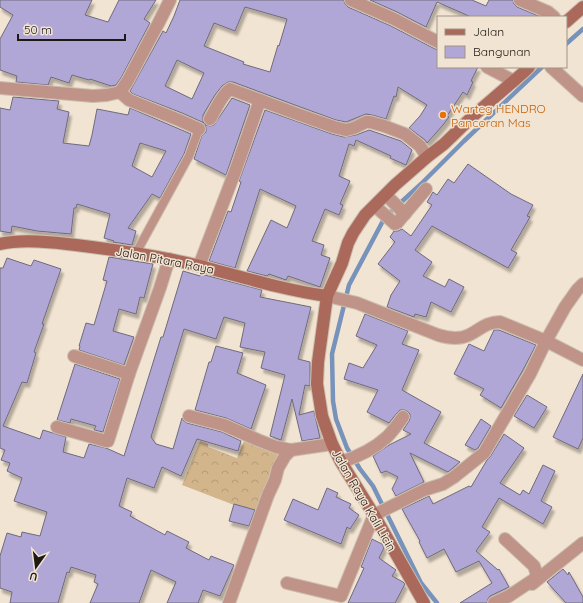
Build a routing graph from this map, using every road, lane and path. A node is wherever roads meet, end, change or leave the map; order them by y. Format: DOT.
graph roads {
  1 [pos="170,0"];
  2 [pos="351,0"];
  3 [pos="520,0"];
  4 [pos="583,7"];
  5 [pos="553,16"];
  6 [pos="567,21"];
  7 [pos="437,41"];
  8 [pos="489,68"];
  9 [pos="528,68"];
  10 [pos="554,69"];
  11 [pos="514,81"];
  12 [pos="0,88"];
  13 [pos="120,92"];
  14 [pos="583,96"];
  15 [pos="260,100"];
  16 [pos="210,119"];
  17 [pos="198,129"];
  18 [pos="427,157"];
  19 [pos="426,189"];
  20 [pos="396,205"];
  21 [pos="378,208"];
  22 [pos="0,244"];
  23 [pos="136,254"];
  24 [pos="169,259"];
  25 [pos="200,266"];
  26 [pos="583,284"];
  27 [pos="333,297"];
  28 [pos="546,341"];
  29 [pos="74,356"];
  30 [pos="583,360"];
  31 [pos="129,374"];
  32 [pos="189,416"];
  33 [pos="403,417"];
  34 [pos="57,427"];
  35 [pos="332,444"];
  36 [pos="291,450"];
  37 [pos="349,460"];
  38 [pos="381,512"];
  39 [pos="505,539"];
  40 [pos="583,544"];
  41 [pos="287,583"];
  42 [pos="229,603"];
  43 [pos="424,603"];
  44 [pos="494,603"];
  45 [pos="503,603"];
  1 -- 13 [label="street"];
  2 -- 7 [label="street"];
  3 -- 5 [label="street"];
  4 -- 6 [label="main road"];
  8 -- 11 [label="street"];
  9 -- 11 [label="main road, Jalan Raya Kali Licin"];
  10 -- 14 [label="street"];
  11 -- 18 [label="main road, Jalan Raya Kali Licin"];
  12 -- 13 [label="street"];
  13 -- 17 [label="street"];
  15 -- 16 [label="street"];
  15 -- 18 [label="street"];
  15 -- 25 [label="street"];
  17 -- 23 [label="lane"];
  18 -- 20 [label="main road, Jalan Raya Kali Licin"];
  19 -- 20 [label="street"];
  20 -- 21 [label="main road, Jalan Raya Kali Licin"];
  20 -- 21 [label="street"];
  21 -- 27 [label="main road, Jalan Raya Kali Licin"];
  22 -- 23 [label="main road, Jalan Pitara Raya"];
  23 -- 24 [label="main road, Jalan Pitara Raya"];
  24 -- 25 [label="main road, Jalan Pitara Raya"];
  24 -- 31 [label="street"];
  25 -- 27 [label="main road, Jalan Pitara Raya"];
  26 -- 28 [label="street"];
  27 -- 28 [label="street"];
  27 -- 35 [label="main road, Jalan Raya Kali Licin"];
  28 -- 30 [label="street"];
  28 -- 38 [label="street"];
  29 -- 31 [label="street"];
  31 -- 34 [label="street"];
  32 -- 36 [label="street"];
  33 -- 37 [label="street"];
  35 -- 36 [label="street"];
  35 -- 37 [label="main road, Jalan Raya Kali Licin"];
  36 -- 42 [label="street"];
  37 -- 38 [label="main road, Jalan Raya Kali Licin"];
  38 -- 41 [label="street"];
  38 -- 43 [label="main road, Jalan Raya Kali Licin"];
  39 -- 44 [label="street"];
  40 -- 45 [label="street"];
}
